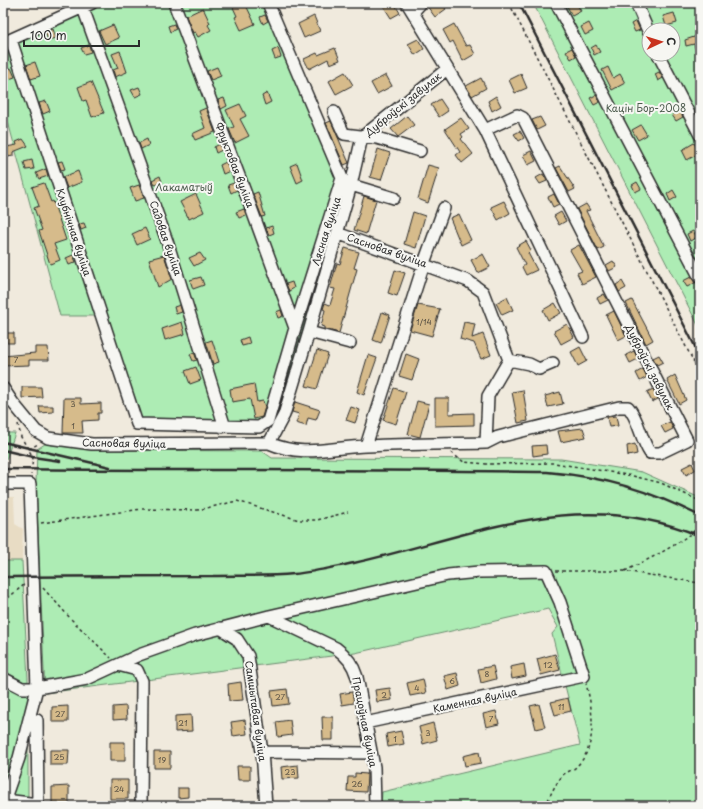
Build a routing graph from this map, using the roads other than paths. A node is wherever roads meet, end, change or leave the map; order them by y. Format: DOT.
graph roads {
  1 [pos="174,3"];
  2 [pos="268,3"];
  3 [pos="422,3"];
  4 [pos="556,3"];
  5 [pos="636,3"];
  6 [pos="88,5"];
  7 [pos="410,8"];
  8 [pos="644,22"];
  9 [pos="7,41"];
  10 [pos="662,62"];
  11 [pos="447,69"];
  12 [pos="334,112"];
  13 [pos="485,130"];
  14 [pos="700,135"];
  15 [pos="362,137"];
  16 [pos="420,151"];
  17 [pos="351,185"];
  18 [pos="394,198"];
  19 [pos="444,208"];
  20 [pos="337,233"];
  21 [pos="424,263"];
  22 [pos="700,278"];
  23 [pos="295,328"];
  24 [pos="309,332"];
  25 [pos="583,337"];
  26 [pos="350,344"];
  27 [pos="509,360"];
  28 [pos="552,363"];
  29 [pos="3,388"];
  30 [pos="137,424"];
  31 [pos="222,427"];
  32 [pos="269,443"];
  33 [pos="486,443"];
  34 [pos="366,446"];
  35 [pos="3,484"];
  36 [pos="269,616"];
  37 [pos="220,628"];
  38 [pos="118,665"];
  39 [pos="3,678"];
  40 [pos="37,688"];
  41 [pos="37,720"];
  42 [pos="366,723"];
  43 [pos="262,752"];
  44 [pos="371,753"];
  45 [pos="4,802"];
  46 [pos="38,805"];
  47 [pos="141,806"];
  48 [pos="266,806"];
  49 [pos="375,806"];
  1 -- 23 [label="street, Фруктовая вуліца"];
  2 -- 23 [label="street, Лясная вуліца"];
  3 -- 7 [label="street"];
  4 -- 22 [label="street"];
  5 -- 8 [label="street"];
  6 -- 9 [label="street"];
  6 -- 31 [label="street, Садовая вуліца"];
  7 -- 11 [label="street, Дуброўскі завулак"];
  9 -- 30 [label="street, Клубнічная вуліца"];
  10 -- 14 [label="street"];
  11 -- 13 [label="street, Дуброўскі завулак"];
  11 -- 15 [label="street, Дуброўскі завулак"];
  12 -- 15 [label="street"];
  13 -- 25 [label="street, Дуброўскі завулак"];
  13 -- 33 [label="street, Дуброўскі завулак"];
  15 -- 16 [label="street"];
  15 -- 17 [label="street, Дуброўскі завулак"];
  17 -- 18 [label="street"];
  17 -- 20 [label="street, Дуброўскі завулак"];
  19 -- 21 [label="street"];
  20 -- 21 [label="street, Сасновая вуліца"];
  20 -- 24 [label="street, Сасновая вуліца"];
  21 -- 27 [label="street, Сасновая вуліца"];
  21 -- 34 [label="street"];
  23 -- 31 [label="street, Лясная вуліца"];
  24 -- 26 [label="street"];
  24 -- 32 [label="street, Сасновая вуліца"];
  27 -- 28 [label="street"];
  27 -- 33 [label="street"];
  29 -- 32 [label="street, Сасновая вуліца"];
  30 -- 31 [label="street, Лясная вуліца"];
  32 -- 34 [label="street, Сасновая вуліца"];
  33 -- 34 [label="street, Сасновая вуліца"];
  35 -- 40 [label="street"];
  36 -- 37 [label="street"];
  36 -- 42 [label="street, Працоўная вуліца"];
  36 -- 42 [label="street, Каменная вуліца"];
  37 -- 38 [label="street"];
  37 -- 43 [label="street, Самшытавая вуліца"];
  38 -- 40 [label="street"];
  38 -- 47 [label="street"];
  39 -- 40 [label="street"];
  40 -- 45 [label="street"];
  41 -- 46 [label="street"];
  42 -- 44 [label="street, Працоўная вуліца"];
  43 -- 44 [label="street"];
  43 -- 48 [label="street, Самшытавая вуліца"];
  44 -- 49 [label="street, Працоўная вуліца"];
  45 -- 46 [label="street"];
}
